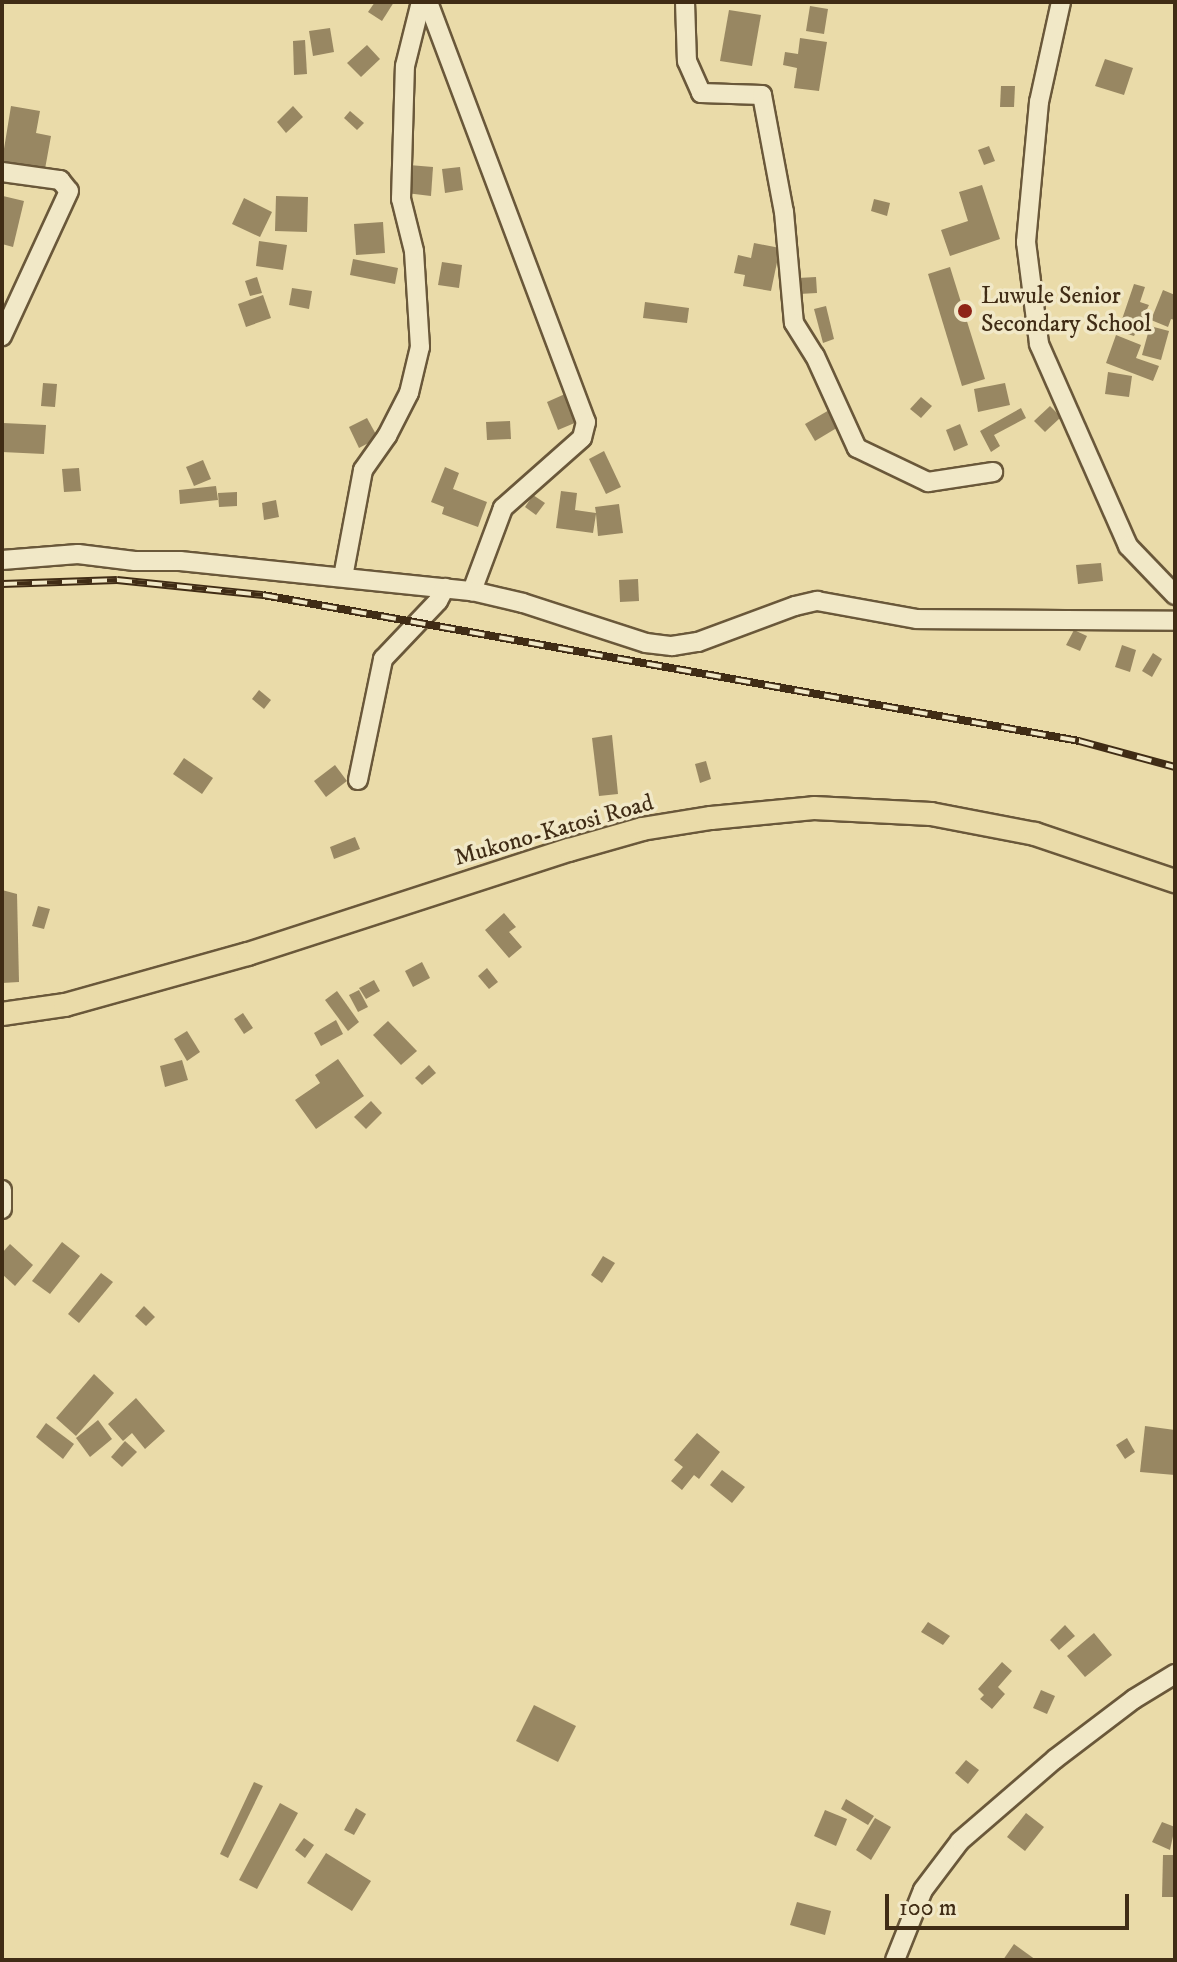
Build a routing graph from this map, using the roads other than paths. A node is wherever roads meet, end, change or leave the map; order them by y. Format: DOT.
graph roads {
  1 [pos="421,2"];
  2 [pos="428,2"];
  3 [pos="685,2"];
  4 [pos="1061,2"];
  5 [pos="2,172"];
  6 [pos="2,336"];
  7 [pos="993,472"];
  8 [pos="2,560"];
  9 [pos="343,577"];
  10 [pos="445,588"];
  11 [pos="472,591"];
  12 [pos="1175,595"];
  13 [pos="1175,621"];
  14 [pos="358,780"];
  15 [pos="1175,881"];
  16 [pos="2,1014"];
  17 [pos="2,1190"];
  18 [pos="2,1209"];
  19 [pos="1175,1674"];
  20 [pos="895,1960"];
  1 -- 9 [label="street"];
  2 -- 11 [label="street"];
  3 -- 7 [label="street"];
  4 -- 12 [label="street"];
  5 -- 6 [label="street"];
  8 -- 9 [label="street"];
  9 -- 10 [label="street"];
  10 -- 11 [label="street"];
  10 -- 14 [label="street"];
  11 -- 13 [label="street"];
  15 -- 16 [label="main road, Mukono-Katosi Road"];
  17 -- 18 [label="street"];
  19 -- 20 [label="street"];
}
